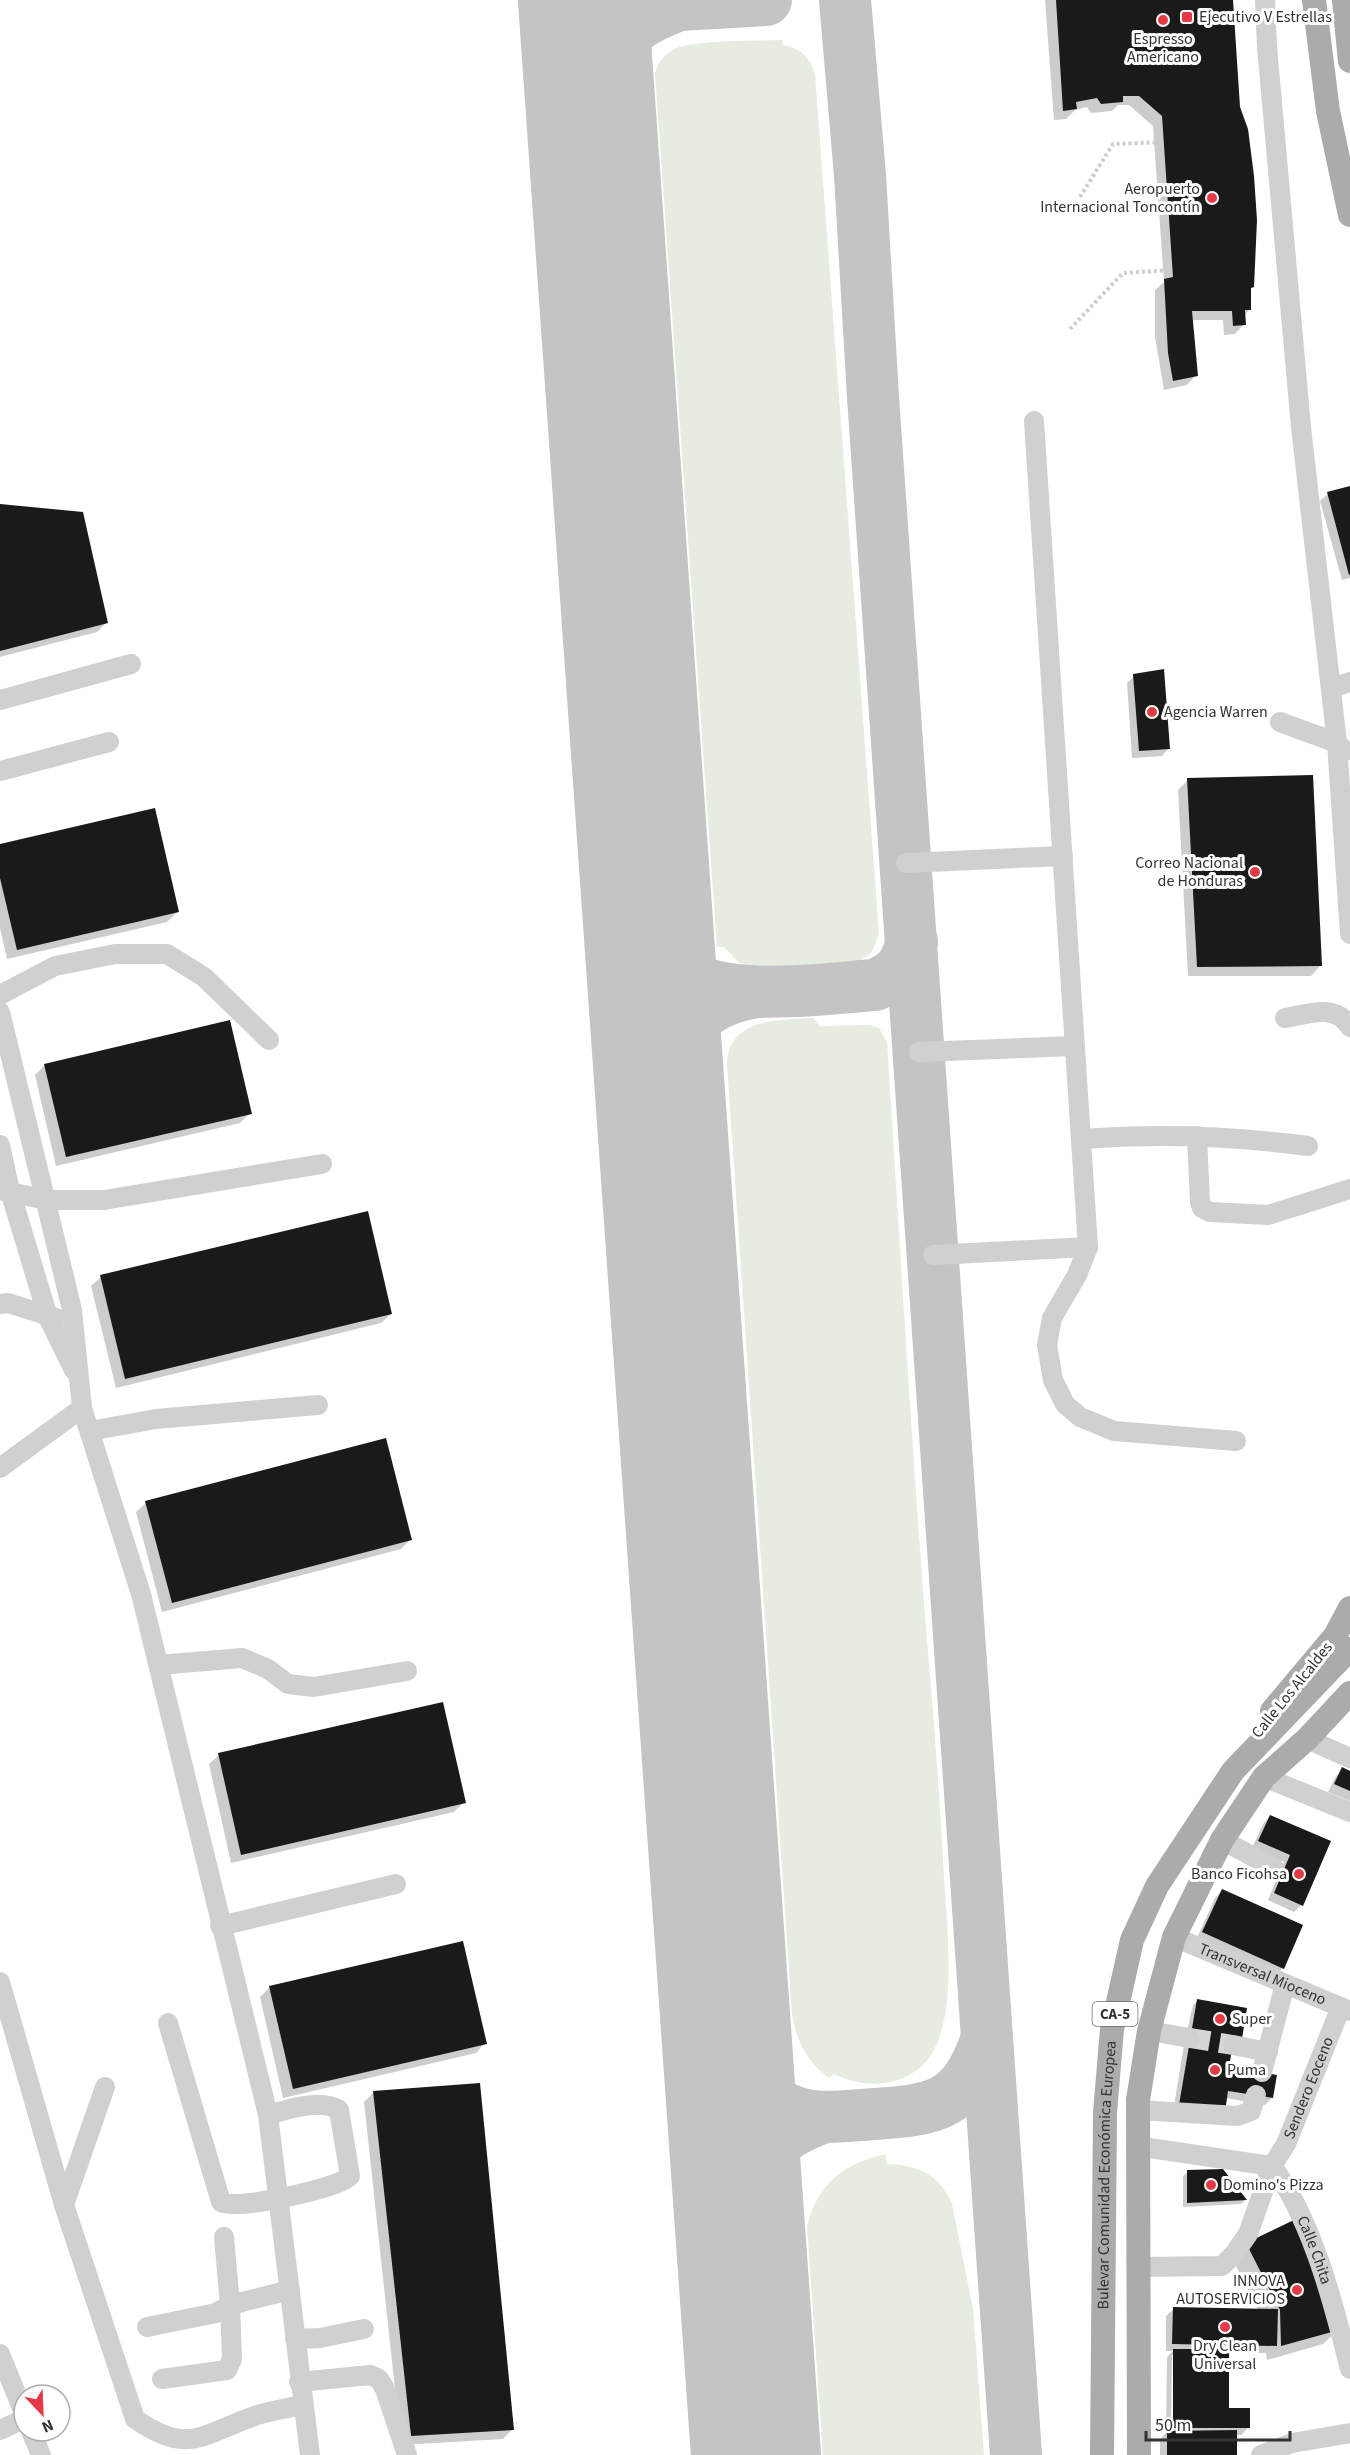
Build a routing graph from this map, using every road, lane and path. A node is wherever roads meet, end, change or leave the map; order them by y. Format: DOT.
graph roads {
  1 [pos="1265,0"];
  2 [pos="1314,0"];
  3 [pos="1347,16"];
  4 [pos="1350,61"];
  5 [pos="1164,142"];
  6 [pos="1080,197"];
  7 [pos="1350,215"];
  8 [pos="1173,270"];
  9 [pos="1070,329"];
  10 [pos="1035,421"];
  11 [pos="131,664"];
  12 [pos="1350,682"];
  13 [pos="1331,687"];
  14 [pos="0,700"];
  15 [pos="1280,722"];
  16 [pos="109,742"];
  17 [pos="1343,749"];
  18 [pos="0,771"];
  19 [pos="1063,856"];
  20 [pos="906,863"];
  21 [pos="1350,934"];
  22 [pos="0,995"];
  23 [pos="0,1012"];
  24 [pos="1285,1018"];
  25 [pos="1350,1028"];
  26 [pos="269,1040"];
  27 [pos="1075,1046"];
  28 [pos="919,1052"];
  29 [pos="1197,1136"];
  30 [pos="1081,1139"];
  31 [pos="0,1145"];
  32 [pos="1308,1146"];
  33 [pos="322,1164"];
  34 [pos="1350,1189"];
  35 [pos="5,1190"];
  36 [pos="47,1200"];
  37 [pos="1088,1247"];
  38 [pos="933,1256"];
  39 [pos="0,1304"];
  40 [pos="48,1317"];
  41 [pos="74,1322"];
  42 [pos="79,1380"];
  43 [pos="318,1404"];
  44 [pos="82,1408"];
  45 [pos="90,1431"];
  46 [pos="1236,1441"];
  47 [pos="0,1468"];
  48 [pos="1350,1608"];
  49 [pos="1350,1649"];
  50 [pos="159,1665"];
  51 [pos="407,1671"];
  52 [pos="1350,1693"];
  53 [pos="1307,1739"];
  54 [pos="1350,1758"];
  55 [pos="1233,1771"];
  56 [pos="1264,1777"];
  57 [pos="1350,1812"];
  58 [pos="1222,1840"];
  59 [pos="1274,1868"];
  60 [pos="396,1884"];
  61 [pos="220,1926"];
  62 [pos="1174,1937"];
  63 [pos="0,1982"];
  64 [pos="1285,1984"];
  65 [pos="1345,2009"];
  66 [pos="168,2023"];
  67 [pos="1149,2031"];
  68 [pos="1190,2038"];
  69 [pos="1233,2045"];
  70 [pos="1268,2052"];
  71 [pos="1262,2072"];
  72 [pos="105,2087"];
  73 [pos="1256,2095"];
  74 [pos="1138,2110"];
  75 [pos="268,2115"];
  76 [pos="1136,2146"];
  77 [pos="1272,2166"];
  78 [pos="279,2198"];
  79 [pos="64,2205"];
  80 [pos="224,2237"];
  81 [pos="1137,2267"];
  82 [pos="290,2290"];
  83 [pos="230,2305"];
  84 [pos="147,2327"];
  85 [pos="364,2329"];
  86 [pos="295,2339"];
  87 [pos="0,2354"];
  88 [pos="1350,2369"];
  89 [pos="162,2379"];
  90 [pos="299,2382"];
  91 [pos="12,2384"];
  92 [pos="302,2405"];
  93 [pos="1350,2433"];
  94 [pos="309,2455"];
  95 [pos="407,2455"];
  96 [pos="1102,2455"];
  97 [pos="1139,2455"];
  98 [pos="1261,2455"];
  1 -- 13 [label="street"];
  2 -- 7 [label="main road"];
  3 -- 4 [label="main road"];
  5 -- 6 [label="path"];
  8 -- 9 [label="path"];
  10 -- 19 [label="street"];
  11 -- 14 [label="street"];
  12 -- 13 [label="street"];
  13 -- 17 [label="street"];
  15 -- 17 [label="street"];
  16 -- 18 [label="street"];
  17 -- 21 [label="street"];
  19 -- 20 [label="street"];
  19 -- 27 [label="street"];
  22 -- 26 [label="street"];
  23 -- 36 [label="street"];
  24 -- 25 [label="street"];
  27 -- 28 [label="street"];
  27 -- 30 [label="street"];
  29 -- 30 [label="street"];
  29 -- 32 [label="street"];
  29 -- 34 [label="street"];
  30 -- 37 [label="street"];
  31 -- 35 [label="street"];
  33 -- 36 [label="street"];
  35 -- 36 [label="street"];
  35 -- 40 [label="street"];
  36 -- 41 [label="street"];
  37 -- 38 [label="street"];
  37 -- 46 [label="street"];
  39 -- 40 [label="street"];
  40 -- 41 [label="street"];
  40 -- 42 [label="street"];
  41 -- 42 [label="street"];
  42 -- 44 [label="street"];
  43 -- 45 [label="street"];
  44 -- 45 [label="street"];
  44 -- 47 [label="street"];
  45 -- 50 [label="street"];
  48 -- 55 [label="main road, Calle Los Alcaldes"];
  49 -- 55 [label="main road, Bulevar Comunidad Económica Europea / CA-5"];
  50 -- 51 [label="street"];
  50 -- 61 [label="street"];
  52 -- 53 [label="main road, Bulevar Comunidad Económica Europea / CA-5"];
  53 -- 54 [label="street"];
  53 -- 56 [label="main road, Bulevar Comunidad Económica Europea / CA-5"];
  55 -- 96 [label="main road, Bulevar Comunidad Económica Europea / CA-5"];
  56 -- 57 [label="street"];
  56 -- 58 [label="main road, Bulevar Comunidad Económica Europea / CA-5"];
  58 -- 59 [label="street"];
  58 -- 62 [label="main road, Bulevar Comunidad Económica Europea / CA-5"];
  60 -- 61 [label="street"];
  61 -- 75 [label="street"];
  62 -- 64 [label="street, Transversal Mioceno"];
  62 -- 67 [label="main road, Bulevar Comunidad Económica Europea / CA-5"];
  63 -- 79 [label="street"];
  64 -- 65 [label="street, Transversal Mioceno"];
  64 -- 70 [label="street"];
  65 -- 77 [label="street, Sendero Eoceno"];
  66 -- 78 [label="street"];
  67 -- 68 [label="street"];
  67 -- 74 [label="main road, Bulevar Comunidad Económica Europea / CA-5"];
  69 -- 70 [label="street"];
  70 -- 71 [label="street"];
  72 -- 79 [label="street"];
  73 -- 74 [label="street"];
  74 -- 76 [label="main road, Bulevar Comunidad Económica Europea / CA-5"];
  75 -- 78 [label="street"];
  75 -- 78 [label="street"];
  76 -- 77 [label="street"];
  76 -- 81 [label="main road, Bulevar Comunidad Económica Europea / CA-5"];
  77 -- 81 [label="street, Sendero Eoceno"];
  77 -- 88 [label="street, Calle Chita"];
  78 -- 82 [label="street"];
  79 -- 92 [label="street"];
  80 -- 83 [label="street"];
  81 -- 97 [label="main road, Bulevar Comunidad Económica Europea / CA-5"];
  82 -- 83 [label="street"];
  82 -- 86 [label="street"];
  83 -- 84 [label="street"];
  83 -- 89 [label="street"];
  85 -- 86 [label="street"];
  86 -- 90 [label="street"];
  87 -- 91 [label="street"];
  90 -- 92 [label="street"];
  90 -- 95 [label="street"];
  92 -- 94 [label="street"];
  93 -- 98 [label="street"];
}
